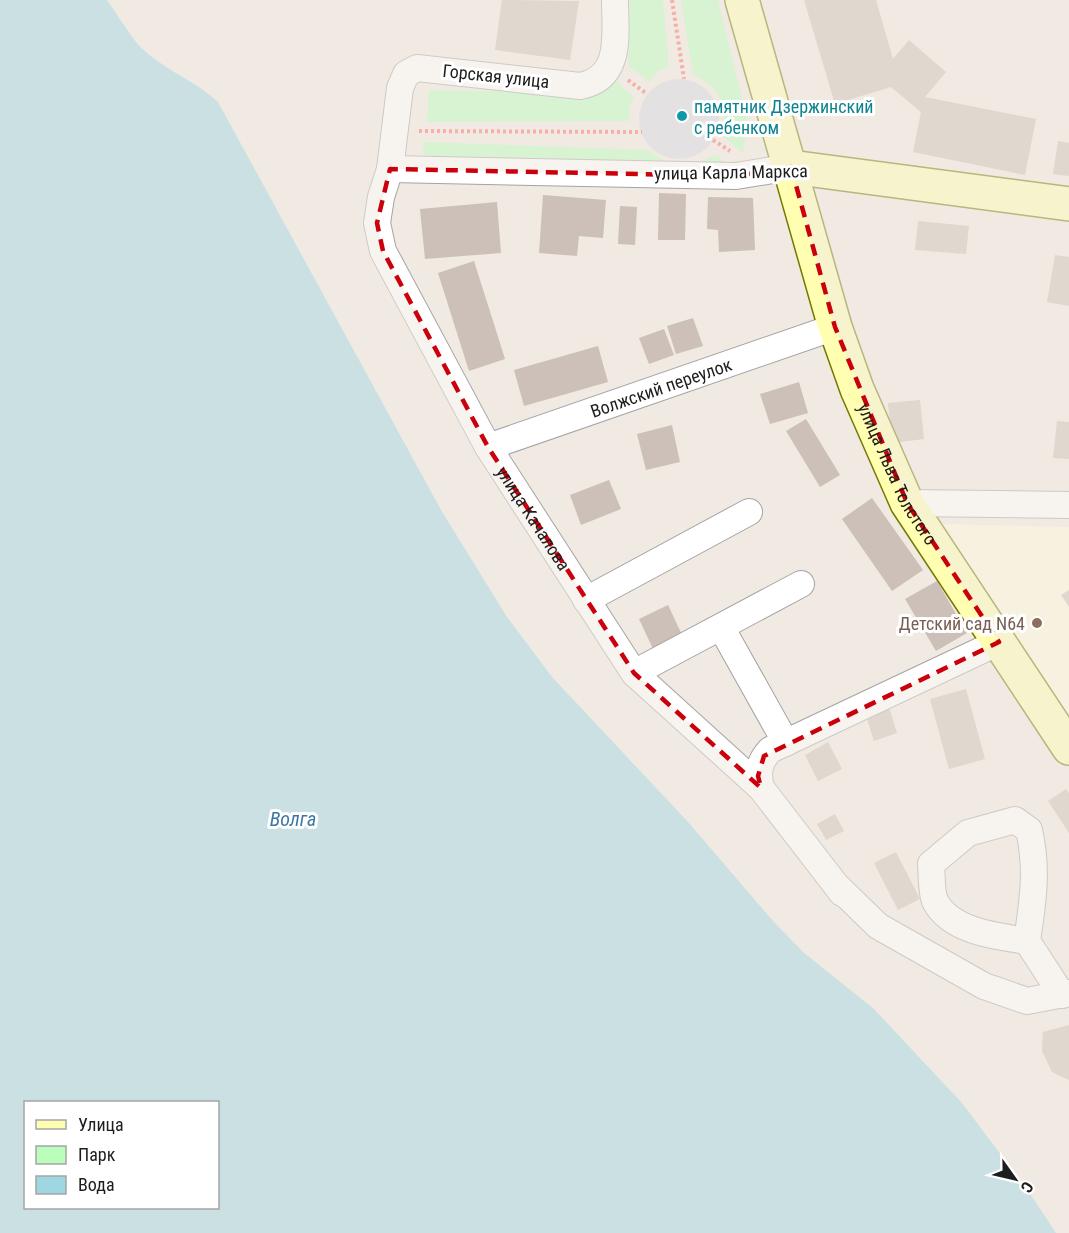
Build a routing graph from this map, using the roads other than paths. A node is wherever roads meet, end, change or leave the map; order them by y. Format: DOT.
graph roads {
  1 [pos="615,0"];
  2 [pos="742,0"];
  3 [pos="791,167"];
  4 [pos="390,169"];
  5 [pos="1069,204"];
  6 [pos="835,327"];
  7 [pos="488,447"];
  8 [pos="907,503"];
  9 [pos="1069,505"];
  10 [pos="749,512"];
  11 [pos="801,584"];
  12 [pos="586,600"];
  13 [pos="721,627"];
  14 [pos="999,642"];
  15 [pos="634,673"];
  16 [pos="786,742"];
  17 [pos="1069,748"];
  18 [pos="761,788"];
  19 [pos="1027,941"];
  20 [pos="1065,994"];
  1 -- 4 [label="street, Горская улица"];
  2 -- 3 [label="main road, улица Льва Толстого"];
  3 -- 4 [label="street, улица Карла Маркса"];
  3 -- 5 [label="main road, улица Карла Маркса"];
  3 -- 6 [label="main road, улица Льва Толстого"];
  4 -- 7 [label="street, улица Качалова"];
  6 -- 7 [label="street, Волжский переулок"];
  6 -- 8 [label="main road, улица Льва Толстого"];
  7 -- 12 [label="street, улица Качалова"];
  8 -- 9 [label="street"];
  8 -- 14 [label="main road, улица Льва Толстого"];
  10 -- 12 [label="street"];
  11 -- 13 [label="street"];
  12 -- 15 [label="street, улица Качалова"];
  13 -- 15 [label="street"];
  13 -- 16 [label="street"];
  14 -- 16 [label="street"];
  14 -- 17 [label="main road, улица Льва Толстого"];
  15 -- 18 [label="street, улица Качалова"];
  16 -- 18 [label="street"];
  18 -- 20 [label="street, улица Качалова"];
  19 -- 19 [label="street"];
  19 -- 20 [label="street"];
}
